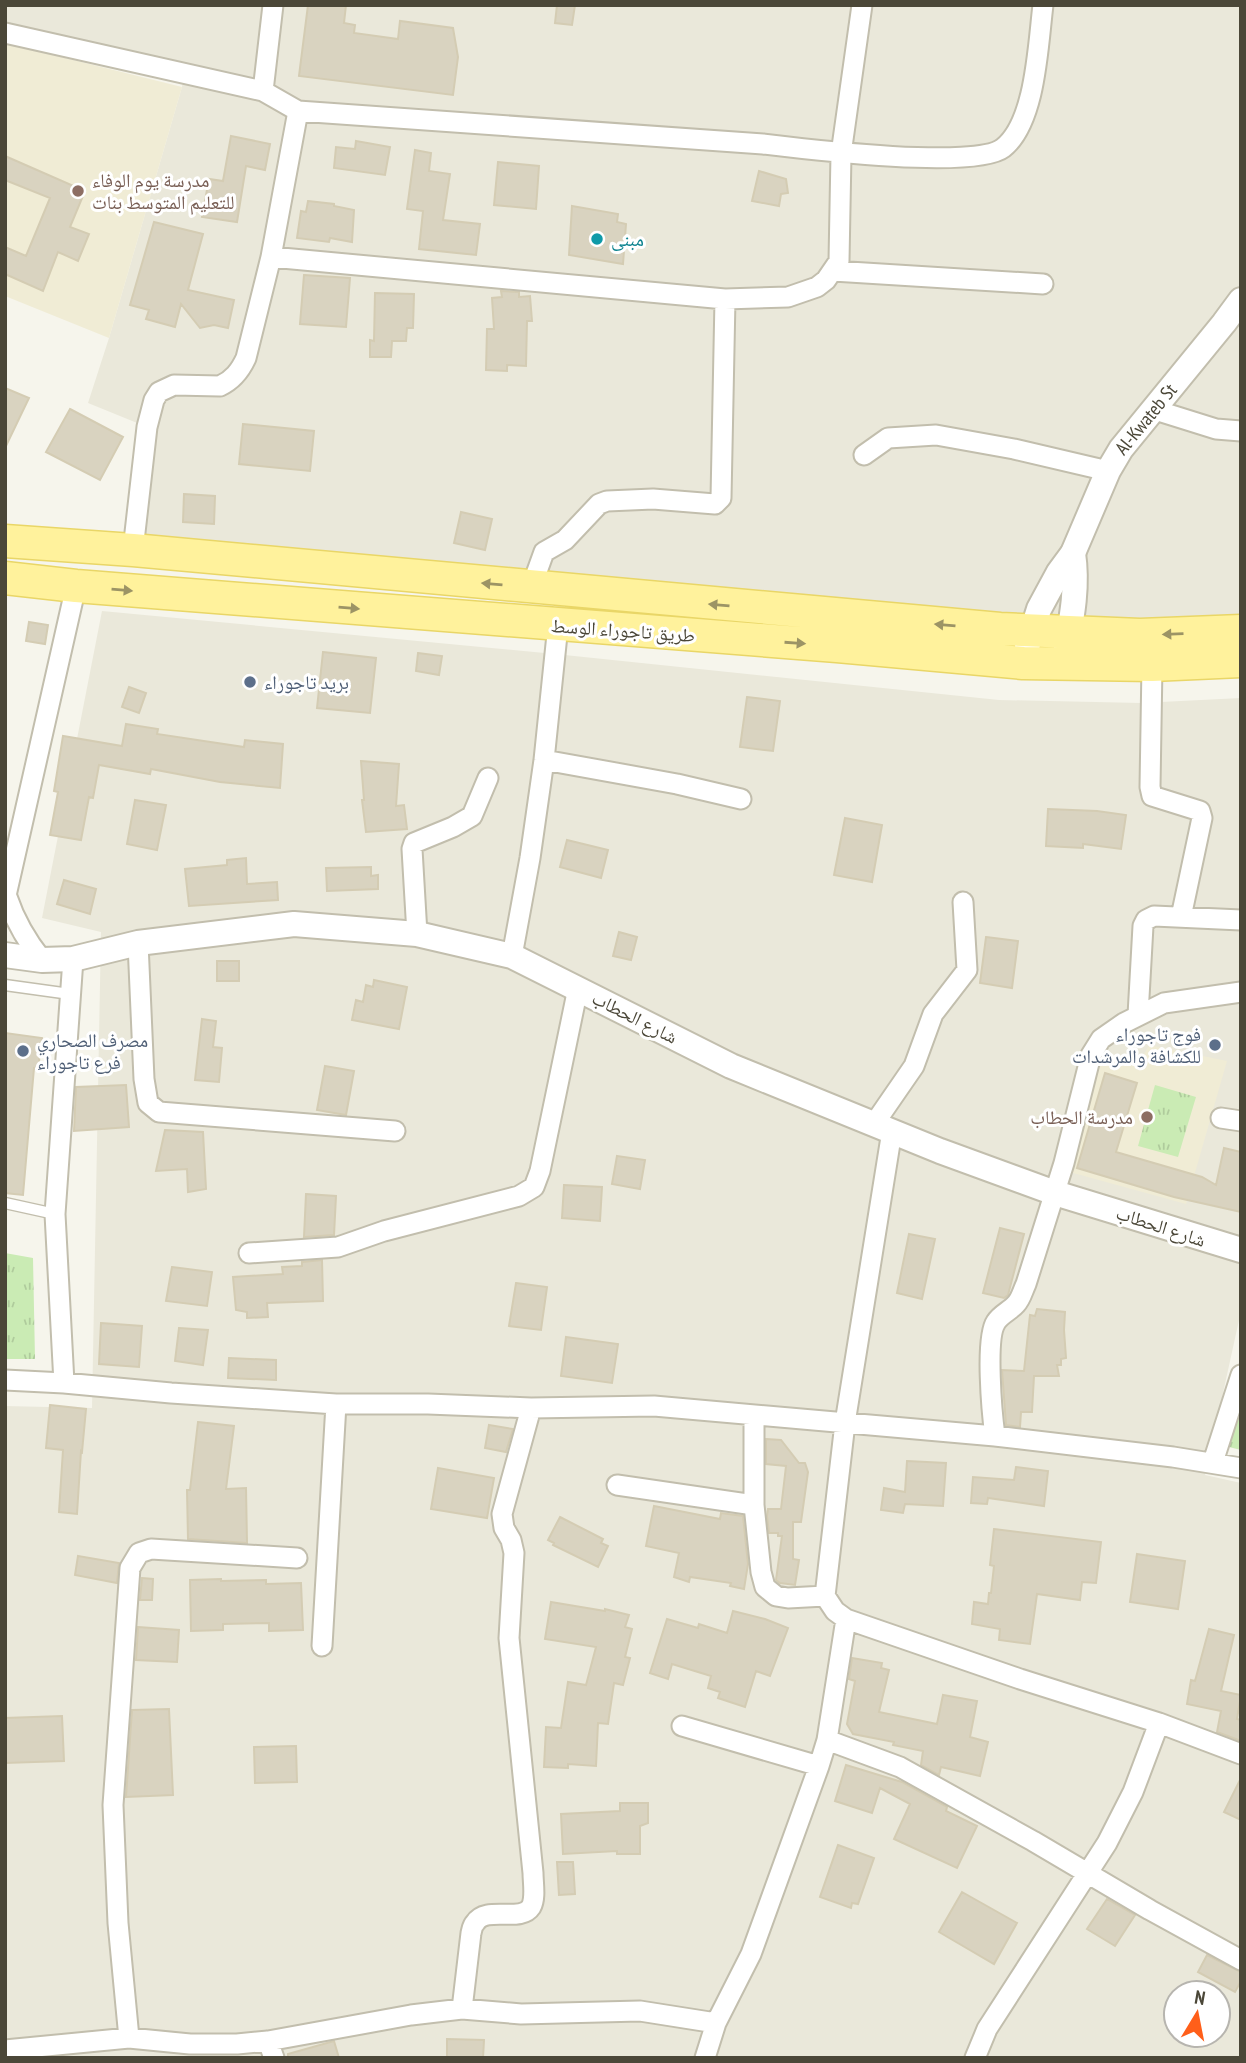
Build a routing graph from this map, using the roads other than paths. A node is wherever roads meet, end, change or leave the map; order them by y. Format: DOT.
graph roads {
  1 [pos="273,5"];
  2 [pos="862,5"];
  3 [pos="1044,5"];
  4 [pos="5,33"];
  5 [pos="263,91"];
  6 [pos="298,111"];
  7 [pos="841,153"];
  8 [pos="271,257"];
  9 [pos="833,271"];
  10 [pos="1043,284"];
  11 [pos="725,299"];
  12 [pos="1241,300"];
  13 [pos="1152,409"];
  14 [pos="1241,431"];
  15 [pos="864,455"];
  16 [pos="1108,471"];
  17 [pos="6,541"];
  18 [pos="133,550"];
  19 [pos="1073,553"];
  20 [pos="5,579"];
  21 [pos="76,586"];
  22 [pos="531,588"];
  23 [pos="558,625"];
  24 [pos="1031,631"];
  25 [pos="1241,631"];
  26 [pos="1069,633"];
  27 [pos="1241,661"];
  28 [pos="1023,663"];
  29 [pos="1063,664"];
  30 [pos="1152,665"];
  31 [pos="544,760"];
  32 [pos="488,778"];
  33 [pos="741,799"];
  34 [pos="6,898"];
  35 [pos="963,902"];
  36 [pos="1181,917"];
  37 [pos="1241,920"];
  38 [pos="417,934"];
  39 [pos="138,943"];
  40 [pos="5,955"];
  41 [pos="512,956"];
  42 [pos="73,958"];
  43 [pos="42,960"];
  44 [pos="5,985"];
  45 [pos="578,988"];
  46 [pos="1241,992"];
  47 [pos="70,994"];
  48 [pos="1138,1015"];
  49 [pos="883,1127"];
  50 [pos="395,1131"];
  51 [pos="1055,1193"];
  52 [pos="5,1203"];
  53 [pos="55,1214"];
  54 [pos="1241,1250"];
  55 [pos="249,1253"];
  56 [pos="1241,1375"];
  57 [pos="5,1380"];
  58 [pos="64,1382"];
  59 [pos="336,1404"];
  60 [pos="531,1408"];
  61 [pos="754,1415"];
  62 [pos="845,1423"];
  63 [pos="995,1436"];
  64 [pos="1213,1462"];
  65 [pos="1241,1468"];
  66 [pos="617,1485"];
  67 [pos="754,1505"];
  68 [pos="297,1558"];
  69 [pos="825,1596"];
  70 [pos="846,1619"];
  71 [pos="322,1646"];
  72 [pos="1159,1723"];
  73 [pos="682,1726"];
  74 [pos="827,1740"];
  75 [pos="1241,1754"];
  76 [pos="819,1766"];
  77 [pos="1088,1872"];
  78 [pos="1241,1960"];
  79 [pos="463,2009"];
  80 [pos="716,2023"];
  81 [pos="129,2038"];
  82 [pos="271,2049"];
  83 [pos="5,2050"];
  84 [pos="705,2058"];
  85 [pos="975,2058"];
  1 -- 5 [label="street"];
  2 -- 7 [label="street"];
  3 -- 7 [label="street"];
  4 -- 5 [label="street"];
  5 -- 6 [label="street"];
  6 -- 7 [label="street"];
  6 -- 8 [label="street"];
  7 -- 9 [label="street"];
  8 -- 11 [label="street"];
  8 -- 18 [label="street"];
  9 -- 10 [label="street"];
  9 -- 11 [label="street"];
  11 -- 22 [label="street"];
  12 -- 13 [label="street, Al-Kwateb St"];
  13 -- 14 [label="street"];
  13 -- 16 [label="street, Al-Kwateb St"];
  15 -- 16 [label="street"];
  16 -- 19 [label="street, Al-Kwateb St"];
  17 -- 18 [label="main road"];
  22 -- 18 [label="main road, one-way"];
  19 -- 24 [label="street, Al-Kwateb St"];
  19 -- 26 [label="street"];
  20 -- 21 [label="main road, طريق تاجوراء الوسط"];
  21 -- 23 [label="main road, طريق تاجوراء الوسط, one-way"];
  21 -- 34 [label="street"];
  24 -- 22 [label="main road, one-way"];
  23 -- 28 [label="main road, طريق تاجوراء الوسط, one-way"];
  23 -- 31 [label="street"];
  24 -- 26 [label="main road"];
  24 -- 28 [label="street, Al-Kwateb St"];
  25 -- 26 [label="main road, one-way"];
  26 -- 29 [label="street"];
  27 -- 30 [label="main road, طريق تاجوراء الوسط"];
  28 -- 29 [label="main road, طريق تاجوراء الوسط"];
  29 -- 30 [label="main road, طريق تاجوراء الوسط"];
  30 -- 36 [label="street"];
  31 -- 33 [label="street"];
  31 -- 41 [label="street"];
  32 -- 38 [label="street"];
  34 -- 43 [label="street"];
  35 -- 49 [label="street"];
  36 -- 37 [label="street"];
  36 -- 48 [label="street"];
  38 -- 39 [label="street, شارع الحطاب"];
  38 -- 41 [label="street, شارع الحطاب"];
  39 -- 42 [label="street, شارع الحطاب"];
  39 -- 50 [label="street"];
  40 -- 43 [label="street, شارع الحطاب"];
  41 -- 45 [label="street, شارع الحطاب"];
  42 -- 43 [label="street, شارع الحطاب"];
  42 -- 47 [label="street"];
  44 -- 47 [label="lane"];
  45 -- 49 [label="street, شارع الحطاب"];
  45 -- 55 [label="street"];
  46 -- 48 [label="street"];
  47 -- 53 [label="street"];
  48 -- 51 [label="street"];
  49 -- 51 [label="street, شارع الحطاب"];
  49 -- 62 [label="street"];
  51 -- 54 [label="street, شارع الحطاب"];
  51 -- 63 [label="street"];
  52 -- 53 [label="lane"];
  53 -- 58 [label="street"];
  56 -- 64 [label="street"];
  57 -- 58 [label="street"];
  58 -- 59 [label="street"];
  59 -- 60 [label="street"];
  59 -- 71 [label="street"];
  60 -- 61 [label="street"];
  60 -- 79 [label="street"];
  61 -- 62 [label="street"];
  61 -- 67 [label="street"];
  62 -- 63 [label="street"];
  62 -- 69 [label="street"];
  63 -- 64 [label="street"];
  64 -- 65 [label="street"];
  66 -- 67 [label="street"];
  67 -- 69 [label="street"];
  68 -- 81 [label="street"];
  69 -- 70 [label="street"];
  70 -- 72 [label="street"];
  70 -- 74 [label="street"];
  72 -- 75 [label="street"];
  72 -- 77 [label="street"];
  73 -- 76 [label="street"];
  74 -- 76 [label="street"];
  74 -- 77 [label="street"];
  76 -- 80 [label="street"];
  77 -- 78 [label="street"];
  77 -- 85 [label="street"];
  79 -- 80 [label="street"];
  79 -- 82 [label="street"];
  80 -- 84 [label="street"];
  81 -- 82 [label="street"];
  81 -- 83 [label="street"];
}
